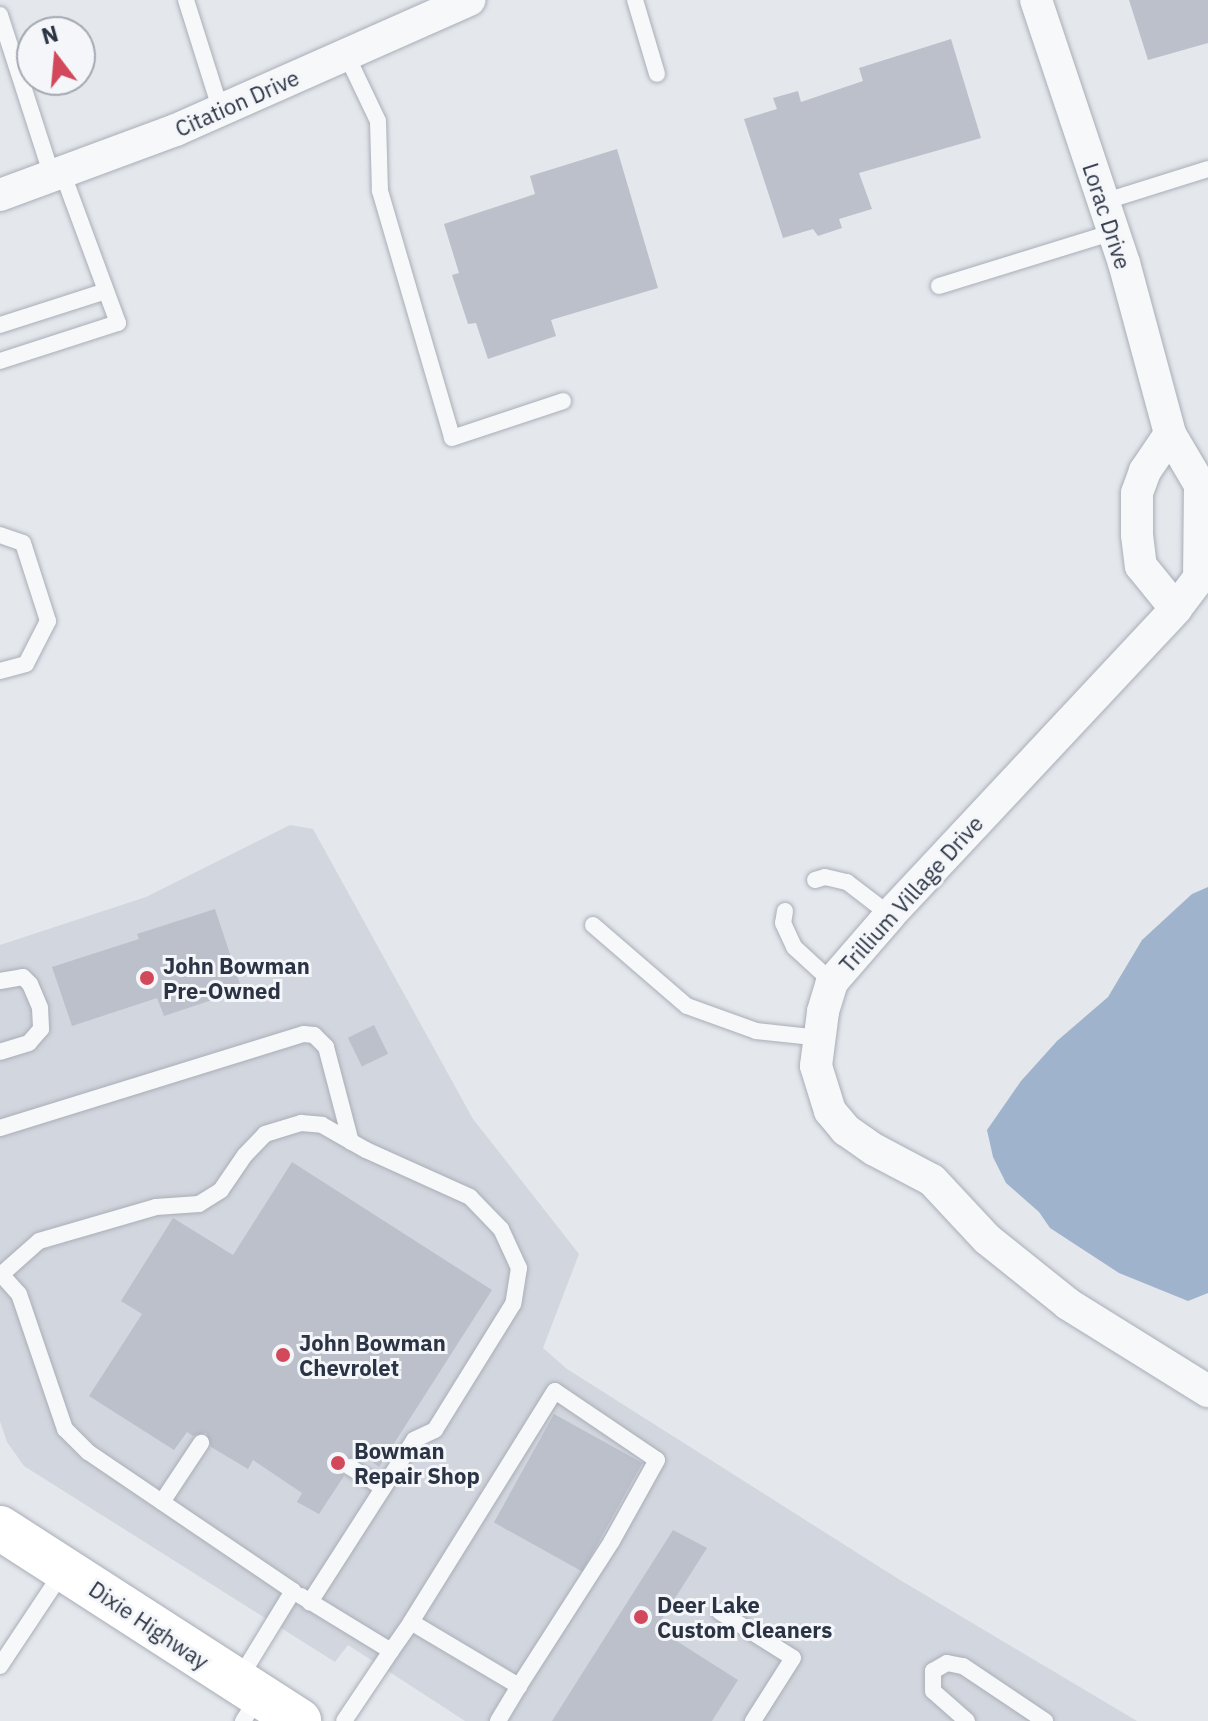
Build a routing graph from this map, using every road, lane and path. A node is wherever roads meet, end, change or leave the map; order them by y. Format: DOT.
graph roads {
  1 [pos="186,0"];
  2 [pos="635,0"];
  3 [pos="1036,0"];
  4 [pos="463,1"];
  5 [pos="0,15"];
  6 [pos="346,54"];
  7 [pos="657,74"];
  8 [pos="221,111"];
  9 [pos="1208,169"];
  10 [pos="57,174"];
  11 [pos="0,195"];
  12 [pos="1108,217"];
  13 [pos="939,286"];
  14 [pos="106,291"];
  15 [pos="0,325"];
  16 [pos="0,361"];
  17 [pos="563,401"];
  18 [pos="1170,434"];
  19 [pos="0,535"];
  20 [pos="1176,609"];
  21 [pos="0,671"];
  22 [pos="815,880"];
  23 [pos="785,911"];
  24 [pos="890,915"];
  25 [pos="593,925"];
  26 [pos="0,981"];
  27 [pos="832,982"];
  28 [pos="820,1038"];
  29 [pos="0,1052"];
  30 [pos="0,1128"];
  31 [pos="351,1142"];
  32 [pos="2,1273"];
  33 [pos="1208,1391"];
  34 [pos="201,1443"];
  35 [pos="350,1467"];
  36 [pos="383,1488"];
  37 [pos="162,1502"];
  38 [pos="0,1528"];
  39 [pos="65,1569"];
  40 [pos="293,1591"];
  41 [pos="310,1602"];
  42 [pos="720,1612"];
  43 [pos="411,1622"];
  44 [pos="391,1651"];
  45 [pos="0,1666"];
  46 [pos="519,1686"];
  47 [pos="246,1700"];
  48 [pos="299,1721"];
  49 [pos="344,1721"];
  50 [pos="498,1721"];
  51 [pos="753,1721"];
  52 [pos="967,1721"];
  53 [pos="1045,1721"];
  1 -- 8 [label="lane"];
  2 -- 7 [label="lane"];
  3 -- 12 [label="street, Lorac Drive"];
  4 -- 6 [label="street, Citation Drive"];
  5 -- 10 [label="lane"];
  6 -- 8 [label="street, Citation Drive"];
  6 -- 17 [label="lane"];
  8 -- 10 [label="street, Citation Drive"];
  9 -- 12 [label="lane"];
  10 -- 11 [label="street, Citation Drive"];
  10 -- 14 [label="lane"];
  12 -- 13 [label="lane"];
  12 -- 18 [label="street, Lorac Drive"];
  14 -- 15 [label="lane"];
  14 -- 16 [label="lane"];
  18 -- 20 [label="street, Trillium Village Drive"];
  18 -- 20 [label="street"];
  19 -- 21 [label="lane"];
  20 -- 24 [label="street, Trillium Village Drive"];
  22 -- 24 [label="lane"];
  23 -- 27 [label="lane"];
  24 -- 27 [label="street, Trillium Village Drive"];
  25 -- 28 [label="lane"];
  26 -- 29 [label="lane"];
  27 -- 28 [label="street, Trillium Village Drive"];
  28 -- 33 [label="street, Trillium Village Drive"];
  30 -- 31 [label="lane"];
  31 -- 32 [label="lane"];
  31 -- 36 [label="lane"];
  32 -- 37 [label="lane"];
  34 -- 37 [label="lane"];
  35 -- 36 [label="lane"];
  36 -- 41 [label="lane"];
  37 -- 40 [label="lane"];
  38 -- 39 [label="main road, Dixie Highway"];
  39 -- 45 [label="lane"];
  39 -- 47 [label="main road, Dixie Highway"];
  40 -- 41 [label="lane"];
  40 -- 47 [label="lane"];
  41 -- 44 [label="lane"];
  42 -- 51 [label="lane"];
  43 -- 44 [label="lane"];
  43 -- 46 [label="lane"];
  43 -- 46 [label="lane"];
  44 -- 49 [label="lane"];
  46 -- 50 [label="lane"];
  47 -- 48 [label="main road, Dixie Highway"];
  52 -- 53 [label="lane"];
}
